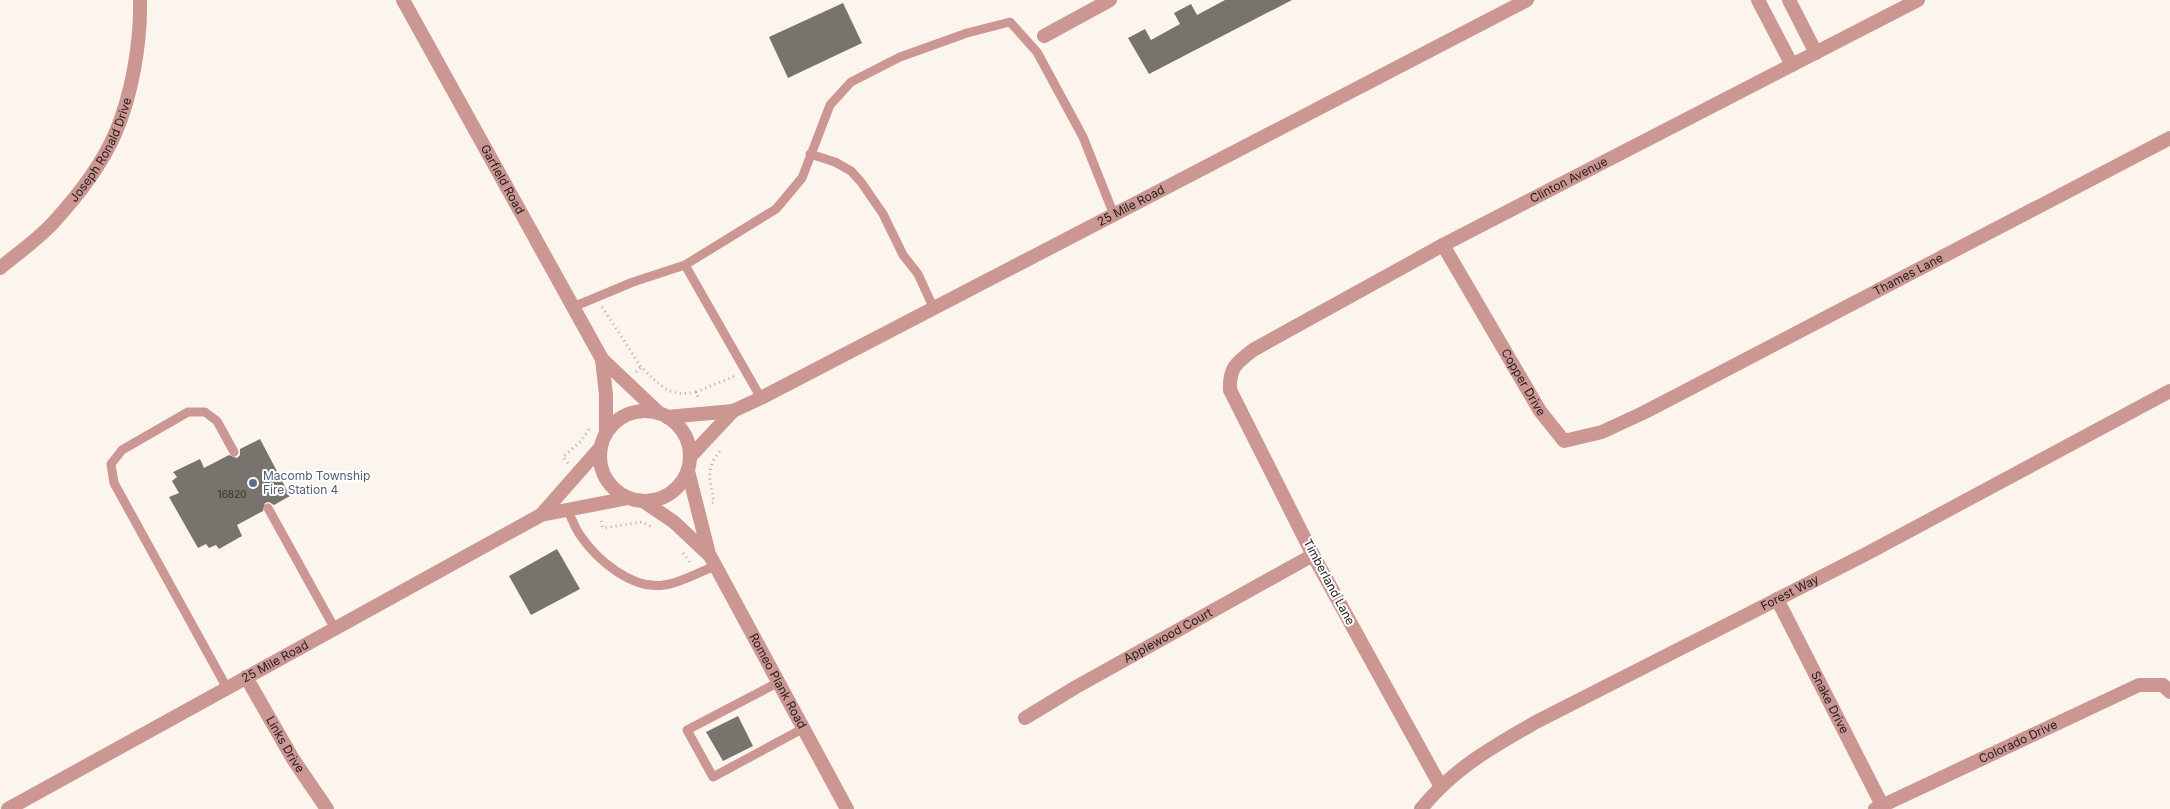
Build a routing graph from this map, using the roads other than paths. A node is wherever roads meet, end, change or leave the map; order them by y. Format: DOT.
graph roads {
  1 [pos="140,0"];
  2 [pos="403,0"];
  3 [pos="1110,0"];
  4 [pos="1527,0"];
  5 [pos="1758,0"];
  6 [pos="1789,0"];
  7 [pos="1918,0"];
  8 [pos="1044,36"];
  9 [pos="1816,53"];
  10 [pos="1792,65"];
  11 [pos="2170,138"];
  12 [pos="810,154"];
  13 [pos="1114,215"];
  14 [pos="1443,245"];
  15 [pos="685,265"];
  16 [pos="0,268"];
  17 [pos="573,307"];
  18 [pos="934,309"];
  19 [pos="602,358"];
  20 [pos="1230,375"];
  21 [pos="2170,391"];
  22 [pos="761,398"];
  23 [pos="733,411"];
  24 [pos="1645,412"];
  25 [pos="663,415"];
  26 [pos="606,433"];
  27 [pos="601,447"];
  28 [pos="234,452"];
  29 [pos="689,464"];
  30 [pos="628,498"];
  31 [pos="644,501"];
  32 [pos="268,508"];
  33 [pos="568,511"];
  34 [pos="541,515"];
  35 [pos="1313,555"];
  36 [pos="712,560"];
  37 [pos="1777,599"];
  38 [pos="335,629"];
  39 [pos="246,677"];
  40 [pos="779,682"];
  41 [pos="227,688"];
  42 [pos="2167,689"];
  43 [pos="1025,718"];
  44 [pos="804,728"];
  45 [pos="1440,786"];
  46 [pos="1879,807"];
  47 [pos="8,809"];
  48 [pos="327,809"];
  49 [pos="847,809"];
  50 [pos="1421,809"];
  1 -- 16 [label="street, Joseph Ronald Drive"];
  2 -- 17 [label="street, Garfield Road"];
  3 -- 8 [label="street"];
  4 -- 13 [label="street, 25 Mile Road"];
  5 -- 10 [label="street"];
  6 -- 9 [label="street"];
  7 -- 9 [label="street, Clinton Avenue"];
  9 -- 10 [label="street, Clinton Avenue"];
  10 -- 14 [label="street, Clinton Avenue"];
  11 -- 24 [label="street, Thames Lane"];
  12 -- 13 [label="lane"];
  12 -- 15 [label="lane"];
  12 -- 18 [label="lane"];
  13 -- 18 [label="street, 25 Mile Road"];
  14 -- 20 [label="street, Clinton Avenue"];
  14 -- 24 [label="street, Copper Drive"];
  15 -- 17 [label="lane"];
  15 -- 22 [label="lane"];
  17 -- 19 [label="street, Garfield Road"];
  18 -- 22 [label="street, 25 Mile Road"];
  19 -- 25 [label="street, Garfield Road"];
  19 -- 26 [label="street, Garfield Road"];
  20 -- 35 [label="street, Timberland Lane"];
  21 -- 37 [label="street, Forest Way"];
  22 -- 23 [label="street, 25 Mile Road"];
  23 -- 25 [label="street, 25 Mile Road"];
  23 -- 29 [label="street, 25 Mile Road"];
  25 -- 26 [label="street"];
  25 -- 29 [label="street"];
  26 -- 27 [label="street"];
  27 -- 30 [label="street"];
  27 -- 34 [label="street, 25 Mile Road"];
  28 -- 41 [label="lane"];
  29 -- 31 [label="street"];
  29 -- 36 [label="street, Romeo Plank Road"];
  30 -- 31 [label="street"];
  30 -- 33 [label="street, 25 Mile Road"];
  31 -- 36 [label="street, Romeo Plank Road"];
  32 -- 38 [label="lane"];
  33 -- 34 [label="street, 25 Mile Road"];
  33 -- 36 [label="lane"];
  34 -- 38 [label="street, 25 Mile Road"];
  35 -- 43 [label="street, Applewood Court"];
  35 -- 45 [label="street, Timberland Lane"];
  36 -- 40 [label="street, Romeo Plank Road"];
  37 -- 45 [label="street, Forest Way"];
  37 -- 46 [label="street, Snake Drive"];
  38 -- 39 [label="street, 25 Mile Road"];
  39 -- 41 [label="street, 25 Mile Road"];
  39 -- 48 [label="street, Links Drive"];
  40 -- 44 [label="street, Romeo Plank Road"];
  40 -- 44 [label="lane"];
  41 -- 47 [label="street, 25 Mile Road"];
  42 -- 46 [label="street, Colorado Drive"];
  44 -- 49 [label="street, Romeo Plank Road"];
  45 -- 50 [label="street, Forest Way"];
}
